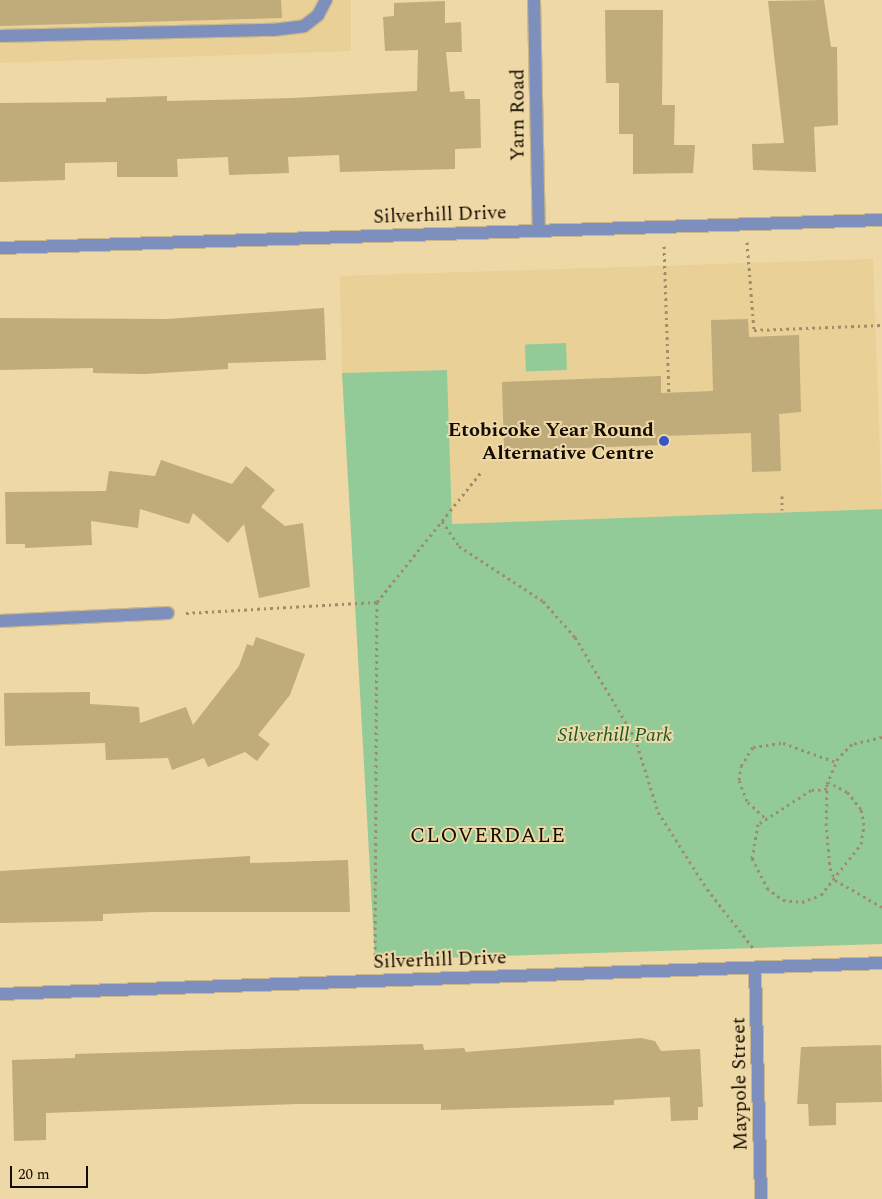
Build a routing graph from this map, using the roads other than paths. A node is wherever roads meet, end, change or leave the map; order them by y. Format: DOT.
graph roads {
  1 [pos="326,0"];
  2 [pos="534,0"];
  3 [pos="0,36"];
  4 [pos="882,220"];
  5 [pos="539,230"];
  6 [pos="0,248"];
  7 [pos="168,613"];
  8 [pos="0,621"];
  9 [pos="882,964"];
  10 [pos="761,968"];
  11 [pos="0,994"];
  12 [pos="761,1199"];
  1 -- 3 [label="street"];
  2 -- 5 [label="street, Yarn Road"];
  4 -- 5 [label="street, Silverhill Drive"];
  5 -- 6 [label="street, Silverhill Drive"];
  7 -- 8 [label="street"];
  9 -- 10 [label="street, Silverhill Drive"];
  10 -- 11 [label="street, Silverhill Drive"];
  10 -- 12 [label="street, Maypole Street"];
}
